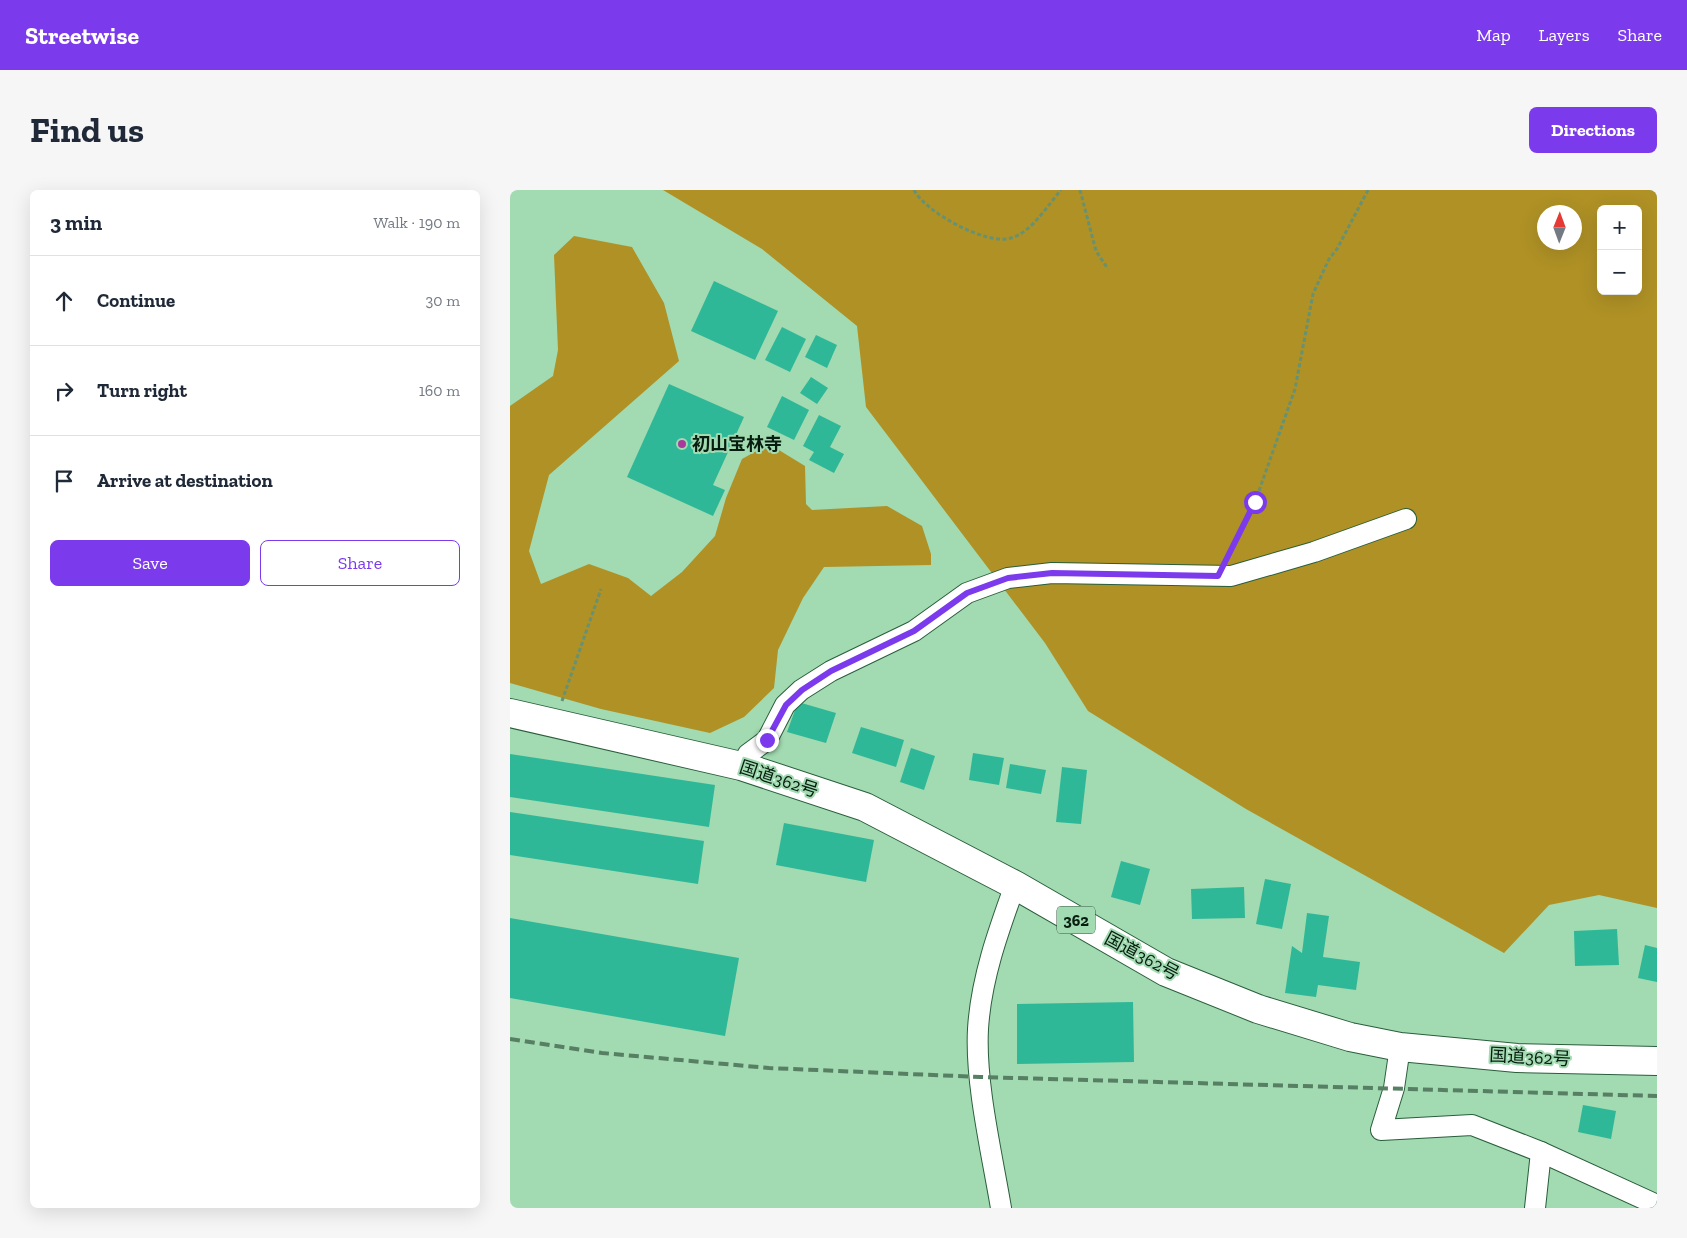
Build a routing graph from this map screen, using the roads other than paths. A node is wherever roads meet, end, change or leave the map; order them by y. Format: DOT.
graph roads {
  1 [pos="1406,519"];
  2 [pos="510,713"];
  3 [pos="741,766"];
  4 [pos="1015,885"];
  5 [pos="1400,1047"];
  6 [pos="1657,1061"];
  7 [pos="1542,1152"];
  8 [pos="1657,1205"];
  9 [pos="1001,1208"];
  10 [pos="1535,1208"];
  1 -- 3 [label="street"];
  2 -- 3 [label="highway, 国道362号 / 362"];
  3 -- 4 [label="highway, 国道362号 / 362"];
  4 -- 5 [label="highway, 国道362号 / 362"];
  4 -- 9 [label="street"];
  5 -- 6 [label="highway, 国道362号 / 362"];
  5 -- 7 [label="street"];
  7 -- 8 [label="street"];
  7 -- 10 [label="street"];
}
